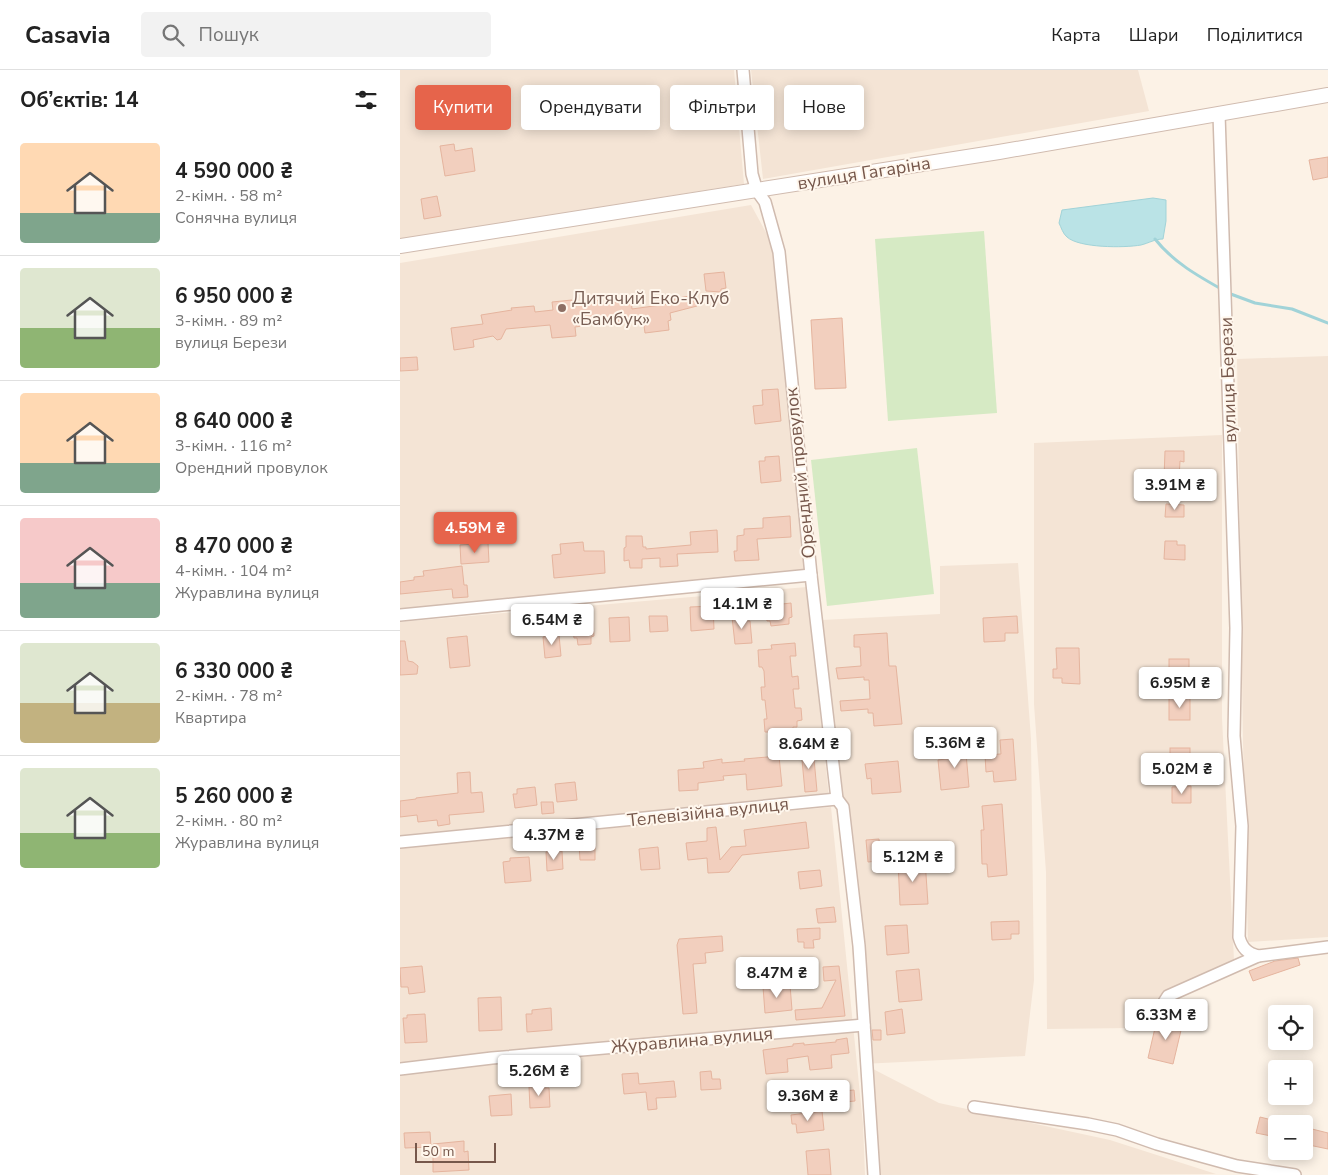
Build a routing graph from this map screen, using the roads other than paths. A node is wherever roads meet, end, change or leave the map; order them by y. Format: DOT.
graph roads {
  1 [pos="743,70"];
  2 [pos="1328,95"];
  3 [pos="1219,114"];
  4 [pos="757,191"];
  5 [pos="400,246"];
  6 [pos="810,575"];
  7 [pos="400,615"];
  8 [pos="837,799"];
  9 [pos="400,842"];
  10 [pos="1328,947"];
  11 [pos="1258,956"];
  12 [pos="1152,1021"];
  13 [pos="864,1025"];
  14 [pos="400,1069"];
  15 [pos="974,1107"];
  16 [pos="1235,1170"];
  17 [pos="874,1175"];
  18 [pos="1294,1175"];
  1 -- 4 [label="street, Орендний провулок"];
  2 -- 3 [label="street, вулиця Гагаріна"];
  3 -- 4 [label="street, вулиця Гагаріна"];
  3 -- 11 [label="street, вулиця Берези"];
  4 -- 5 [label="street, вулиця Гагаріна"];
  4 -- 6 [label="street, Орендний провулок"];
  6 -- 7 [label="street"];
  6 -- 8 [label="street, Орендний провулок"];
  8 -- 9 [label="street, Телевізійна вулиця"];
  8 -- 13 [label="street, Орендний провулок"];
  10 -- 11 [label="street"];
  11 -- 12 [label="street"];
  13 -- 14 [label="street, Журавлина вулиця"];
  13 -- 17 [label="street, Орендний провулок"];
  15 -- 16 [label="street"];
  16 -- 18 [label="street"];
}
